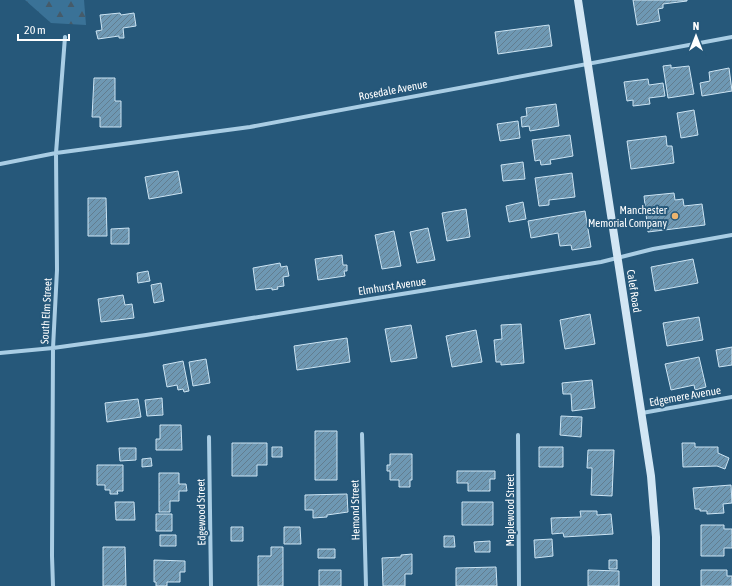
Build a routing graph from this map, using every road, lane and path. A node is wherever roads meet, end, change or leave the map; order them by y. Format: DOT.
graph roads {
  1 [pos="578,0"];
  2 [pos="65,37"];
  3 [pos="732,37"];
  4 [pos="589,63"];
  5 [pos="56,153"];
  6 [pos="0,164"];
  7 [pos="732,235"];
  8 [pos="618,259"];
  9 [pos="53,348"];
  10 [pos="0,353"];
  11 [pos="732,397"];
  12 [pos="642,413"];
  13 [pos="362,434"];
  14 [pos="518,435"];
  15 [pos="209,437"];
  16 [pos="53,586"];
  17 [pos="211,586"];
  18 [pos="366,586"];
  19 [pos="519,586"];
  20 [pos="656,586"];
  1 -- 4 [label="main road, Calef Road"];
  2 -- 5 [label="street, South Elm Street"];
  3 -- 4 [label="street, Rosedale Avenue"];
  4 -- 5 [label="street, Rosedale Avenue"];
  4 -- 8 [label="main road, Calef Road"];
  5 -- 6 [label="street, Rosedale Avenue"];
  5 -- 9 [label="street, South Elm Street"];
  7 -- 8 [label="street, Elmhurst Avenue"];
  8 -- 9 [label="street, Elmhurst Avenue"];
  8 -- 12 [label="main road, Calef Road"];
  9 -- 10 [label="street, Elmhurst Avenue"];
  9 -- 16 [label="street, South Elm Street"];
  11 -- 12 [label="street, Edgemere Avenue"];
  12 -- 20 [label="main road, Calef Road"];
  13 -- 18 [label="street, Hemond Street"];
  14 -- 19 [label="street, Maplewood Street"];
  15 -- 17 [label="street, Edgewood Street"];
}
